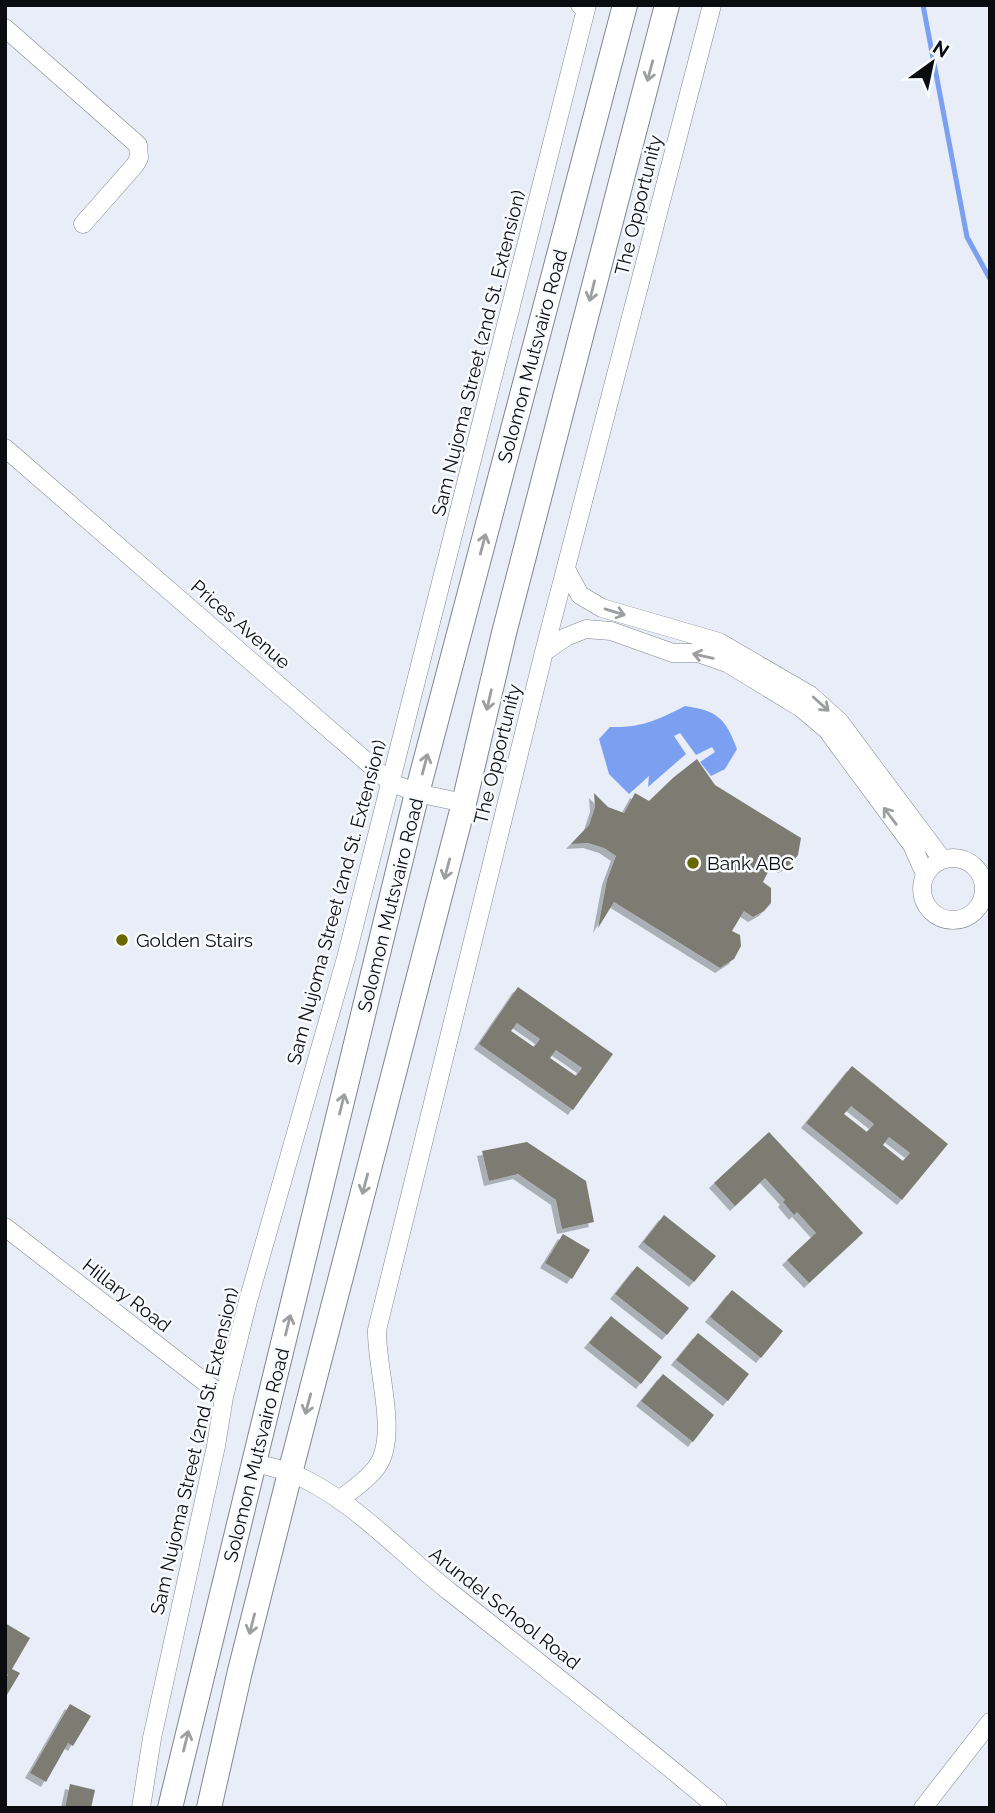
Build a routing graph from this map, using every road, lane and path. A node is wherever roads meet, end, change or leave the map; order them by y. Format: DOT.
graph roads {
  1 [pos="625,5"];
  2 [pos="667,5"];
  3 [pos="712,5"];
  4 [pos="583,7"];
  5 [pos="5,28"];
  6 [pos="83,224"];
  7 [pos="5,447"];
  8 [pos="566,569"];
  9 [pos="544,652"];
  10 [pos="390,782"];
  11 [pos="417,793"];
  12 [pos="464,803"];
  13 [pos="942,859"];
  14 [pos="925,874"];
  15 [pos="986,906"];
  16 [pos="5,1227"];
  17 [pos="224,1397"];
  18 [pos="253,1462"];
  19 [pos="290,1473"];
  20 [pos="339,1500"];
  21 [pos="990,1722"];
  22 [pos="141,1808"];
  23 [pos="170,1808"];
  24 [pos="209,1808"];
  25 [pos="718,1808"];
  26 [pos="923,1808"];
  11 -- 1 [label="highway, Solomon Mutsvairo Road, one-way"];
  2 -- 12 [label="highway, one-way"];
  3 -- 8 [label="street, The Opportunity"];
  4 -- 10 [label="street, Sam Nujoma Street (2nd St. Extension)"];
  5 -- 6 [label="street"];
  7 -- 10 [label="street, Prices Avenue"];
  8 -- 9 [label="street, The Opportunity"];
  8 -- 13 [label="street, one-way"];
  14 -- 9 [label="street, one-way"];
  9 -- 20 [label="street, The Opportunity"];
  10 -- 11 [label="street, Prices Avenue"];
  10 -- 17 [label="street, Sam Nujoma Street (2nd St. Extension)"];
  11 -- 12 [label="street, Prices Avenue"];
  18 -- 11 [label="highway, Solomon Mutsvairo Road, one-way"];
  12 -- 19 [label="highway, one-way"];
  13 -- 14 [label="street"];
  13 -- 15 [label="street"];
  14 -- 15 [label="street"];
  16 -- 17 [label="street, Hillary Road"];
  17 -- 22 [label="street, Sam Nujoma Street (2nd St. Extension)"];
  18 -- 19 [label="street, Arundel School Road"];
  23 -- 18 [label="highway, Solomon Mutsvairo Road, one-way"];
  19 -- 20 [label="street, Arundel School Road"];
  19 -- 24 [label="highway, one-way"];
  20 -- 25 [label="street, Arundel School Road"];
  21 -- 26 [label="street"];
}
